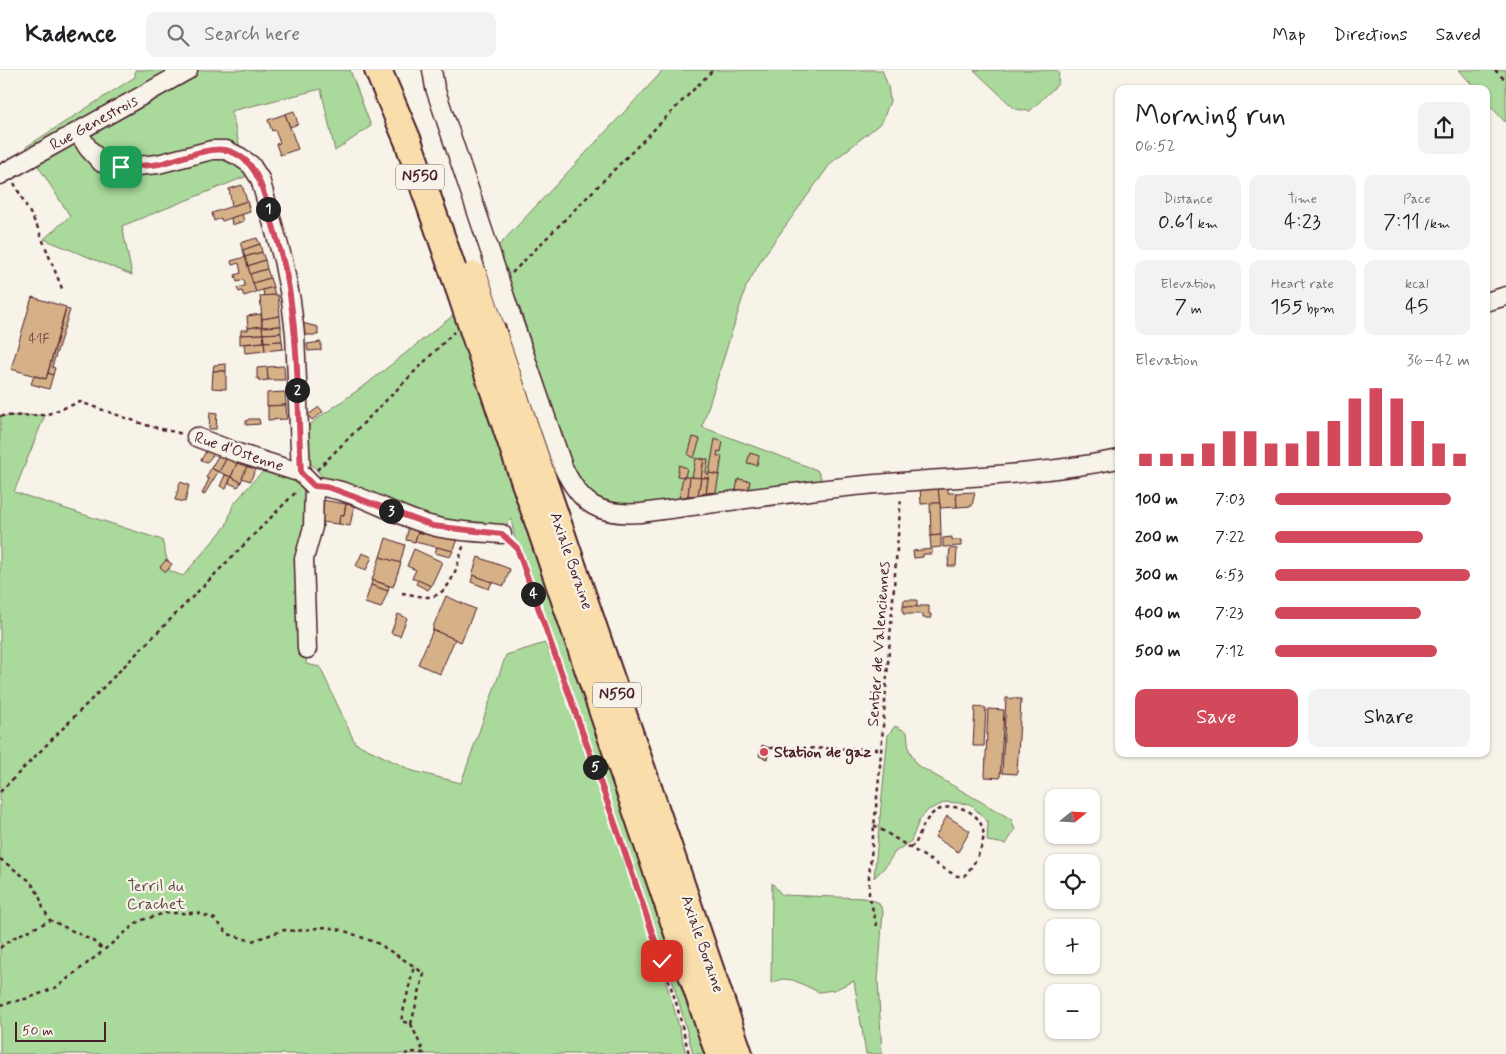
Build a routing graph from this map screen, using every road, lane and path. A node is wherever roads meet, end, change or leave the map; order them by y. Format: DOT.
graph roads {
  1 [pos="188,70"];
  2 [pos="378,70"];
  3 [pos="397,70"];
  4 [pos="432,70"];
  5 [pos="713,70"];
  6 [pos="1495,70"];
  7 [pos="1506,81"];
  8 [pos="78,132"];
  9 [pos="4,173"];
  10 [pos="507,278"];
  11 [pos="466,280"];
  12 [pos="63,291"];
  13 [pos="1506,296"];
  14 [pos="1490,301"];
  15 [pos="458,327"];
  16 [pos="495,333"];
  17 [pos="0,416"];
  18 [pos="196,437"];
  19 [pos="1115,460"];
  20 [pos="306,481"];
  21 [pos="902,483"];
  22 [pos="469,531"];
  23 [pos="502,534"];
  24 [pos="402,593"];
  25 [pos="307,649"];
  26 [pos="770,748"];
  27 [pos="882,749"];
  28 [pos="0,792"];
  29 [pos="874,825"];
  30 [pos="910,847"];
  31 [pos="0,860"];
  32 [pos="50,920"];
  33 [pos="877,926"];
  34 [pos="0,948"];
  35 [pos="104,950"];
  36 [pos="414,966"];
  37 [pos="0,1005"];
  38 [pos="411,1024"];
  39 [pos="405,1054"];
  40 [pos="690,1054"];
  41 [pos="719,1054"];
  42 [pos="739,1054"];
  1 -- 8 [label="street, Rue Genestrois"];
  2 -- 11 [label="highway, Axiale Boraine / N550"];
  3 -- 11 [label="highway, Axiale Boraine / N550"];
  4 -- 16 [label="street, bridge"];
  5 -- 10 [label="path"];
  6 -- 7 [label="path"];
  8 -- 9 [label="street, Rue Genestrois"];
  8 -- 20 [label="street"];
  9 -- 12 [label="path"];
  11 -- 16 [label="highway, Axiale Boraine / N550, bridge"];
  13 -- 14 [label="street"];
  15 -- 20 [label="path"];
  16 -- 21 [label="street"];
  16 -- 41 [label="highway, Axiale Boraine / N550"];
  16 -- 42 [label="highway, Axiale Boraine / N550"];
  17 -- 18 [label="path, Rue d'Ostenne"];
  18 -- 20 [label="street, Rue d'Ostenne"];
  19 -- 21 [label="street"];
  20 -- 22 [label="street, Rue d'Ostenne"];
  20 -- 25 [label="street"];
  20 -- 28 [label="path"];
  21 -- 27 [label="path, Sentier de Valenciennes"];
  22 -- 23 [label="street, Rue d'Ostenne"];
  22 -- 24 [label="path"];
  23 -- 40 [label="path"];
  26 -- 27 [label="path"];
  27 -- 29 [label="path, Sentier de Valenciennes"];
  29 -- 30 [label="path"];
  29 -- 33 [label="path, Sentier de Valenciennes"];
  30 -- 30 [label="path"];
  31 -- 32 [label="path"];
  32 -- 34 [label="path"];
  32 -- 35 [label="path"];
  35 -- 36 [label="path"];
  35 -- 37 [label="path"];
  36 -- 38 [label="path"];
  36 -- 38 [label="path"];
  38 -- 39 [label="path"];
}
